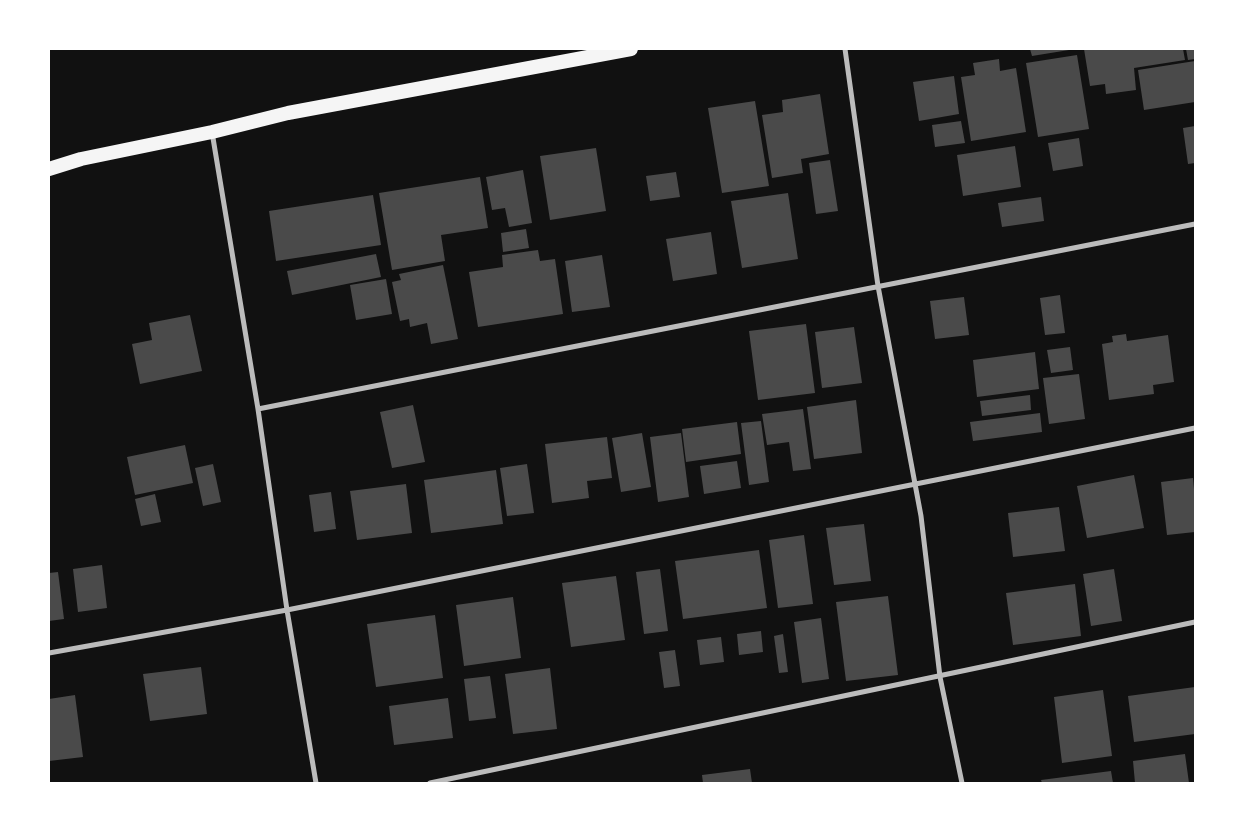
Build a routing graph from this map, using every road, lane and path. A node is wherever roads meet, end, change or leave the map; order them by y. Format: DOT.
graph roads {
  1 [pos="631,49"];
  2 [pos="845,49"];
  3 [pos="212,132"];
  4 [pos="49,169"];
  5 [pos="1195,224"];
  6 [pos="878,286"];
  7 [pos="258,409"];
  8 [pos="1195,428"];
  9 [pos="915,483"];
  10 [pos="286,610"];
  11 [pos="1195,622"];
  12 [pos="49,653"];
  13 [pos="940,677"];
  14 [pos="316,783"];
  15 [pos="430,783"];
  16 [pos="962,783"];
  1 -- 3 [label="highway"];
  2 -- 6 [label="street"];
  3 -- 4 [label="highway"];
  3 -- 7 [label="street"];
  5 -- 6 [label="street"];
  6 -- 7 [label="street"];
  6 -- 9 [label="street"];
  7 -- 10 [label="street"];
  8 -- 9 [label="street"];
  9 -- 10 [label="street"];
  9 -- 13 [label="street"];
  10 -- 12 [label="street"];
  10 -- 14 [label="street"];
  11 -- 13 [label="street"];
  13 -- 15 [label="street"];
  13 -- 16 [label="street"];
}
